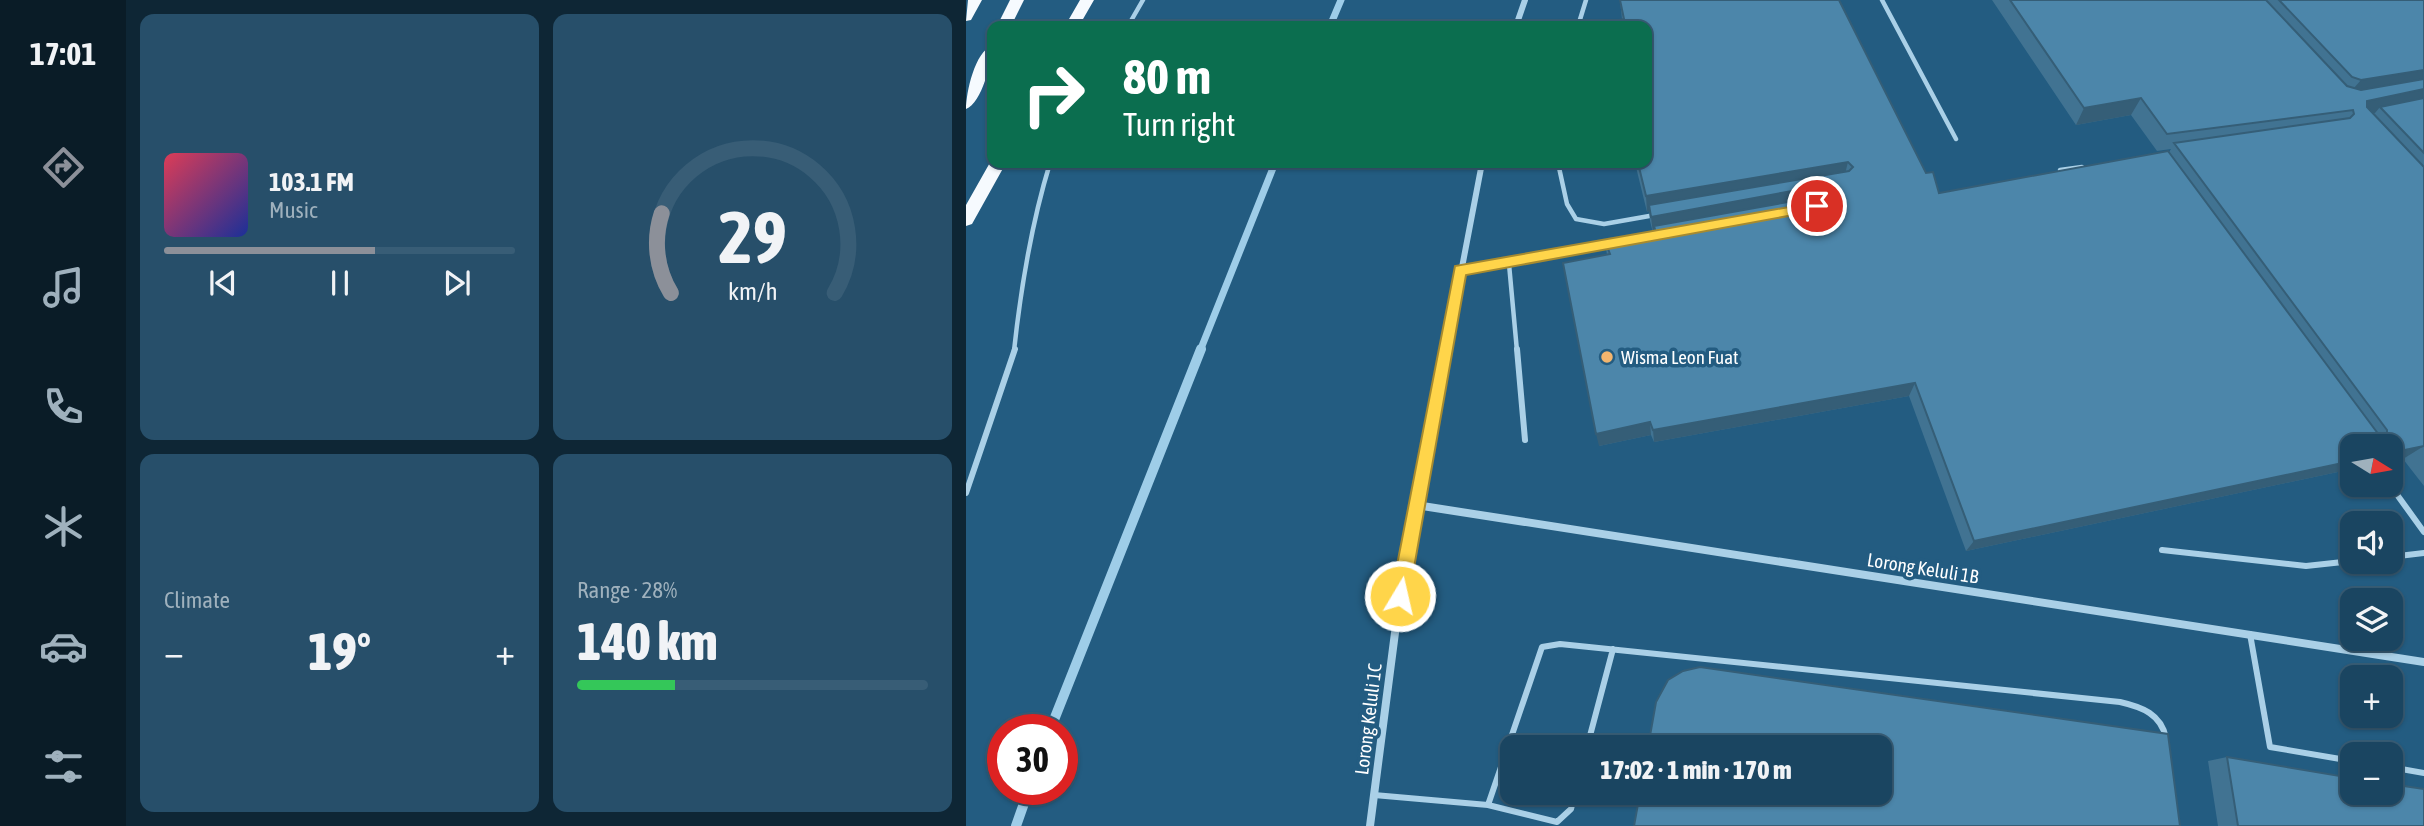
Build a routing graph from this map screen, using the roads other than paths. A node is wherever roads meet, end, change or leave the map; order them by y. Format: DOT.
graph roads {
  1 [pos="975,0"];
  2 [pos="1017,0"];
  3 [pos="1087,0"];
  4 [pos="1143,0"];
  5 [pos="1525,0"];
  6 [pos="1586,0"];
  7 [pos="1882,0"];
  8 [pos="966,17"];
  9 [pos="1007,21"];
  10 [pos="1075,21"];
  11 [pos="1131,21"];
  12 [pos="1518,21"];
  13 [pos="1580,21"];
  14 [pos="987,60"];
  15 [pos="966,104"];
  16 [pos="1956,139"];
  17 [pos="2088,166"];
  18 [pos="995,168"];
  19 [pos="1048,168"];
  20 [pos="1481,168"];
  21 [pos="1559,168"];
  22 [pos="2060,170"];
  23 [pos="1658,215"];
  24 [pos="966,220"];
  25 [pos="1616,244"];
  26 [pos="1509,264"];
  27 [pos="1460,270"];
  28 [pos="1525,440"];
  29 [pos="966,492"];
  30 [pos="2399,497"];
  31 [pos="1416,505"];
  32 [pos="2424,532"];
  33 [pos="2162,551"];
  34 [pos="2424,553"];
  35 [pos="2403,555"];
  36 [pos="2340,562"];
  37 [pos="2250,634"];
  38 [pos="1613,649"];
  39 [pos="2424,662"];
  40 [pos="1590,735"];
  41 [pos="2168,752"];
  42 [pos="2340,759"];
  43 [pos="2403,769"];
  44 [pos="2424,773"];
  45 [pos="1374,795"];
  46 [pos="1488,805"];
  47 [pos="1572,805"];
  48 [pos="1542,822"];
  49 [pos="1370,826"];
  1 -- 8 [label="highway"];
  2 -- 9 [label="highway"];
  3 -- 10 [label="highway"];
  4 -- 11 [label="lane"];
  5 -- 12 [label="street"];
  6 -- 13 [label="lane"];
  7 -- 16 [label="lane"];
  14 -- 15 [label="highway"];
  17 -- 22 [label="lane"];
  18 -- 24 [label="highway"];
  19 -- 29 [label="lane"];
  20 -- 27 [label="street, Lorong Keluli 1C"];
  21 -- 23 [label="lane"];
  25 -- 26 [label="lane"];
  26 -- 27 [label="lane"];
  26 -- 28 [label="lane"];
  27 -- 31 [label="street, Lorong Keluli 1C"];
  30 -- 32 [label="lane"];
  31 -- 37 [label="street, Lorong Keluli 1B"];
  31 -- 45 [label="street, Lorong Keluli 1C"];
  33 -- 36 [label="lane"];
  34 -- 35 [label="lane"];
  37 -- 39 [label="street, Lorong Keluli 1B"];
  37 -- 42 [label="lane"];
  38 -- 40 [label="lane"];
  38 -- 41 [label="lane"];
  38 -- 46 [label="lane"];
  43 -- 44 [label="lane"];
  45 -- 46 [label="lane"];
  45 -- 49 [label="street, Lorong Keluli 1C"];
  46 -- 48 [label="lane"];
  47 -- 48 [label="lane"];
}
